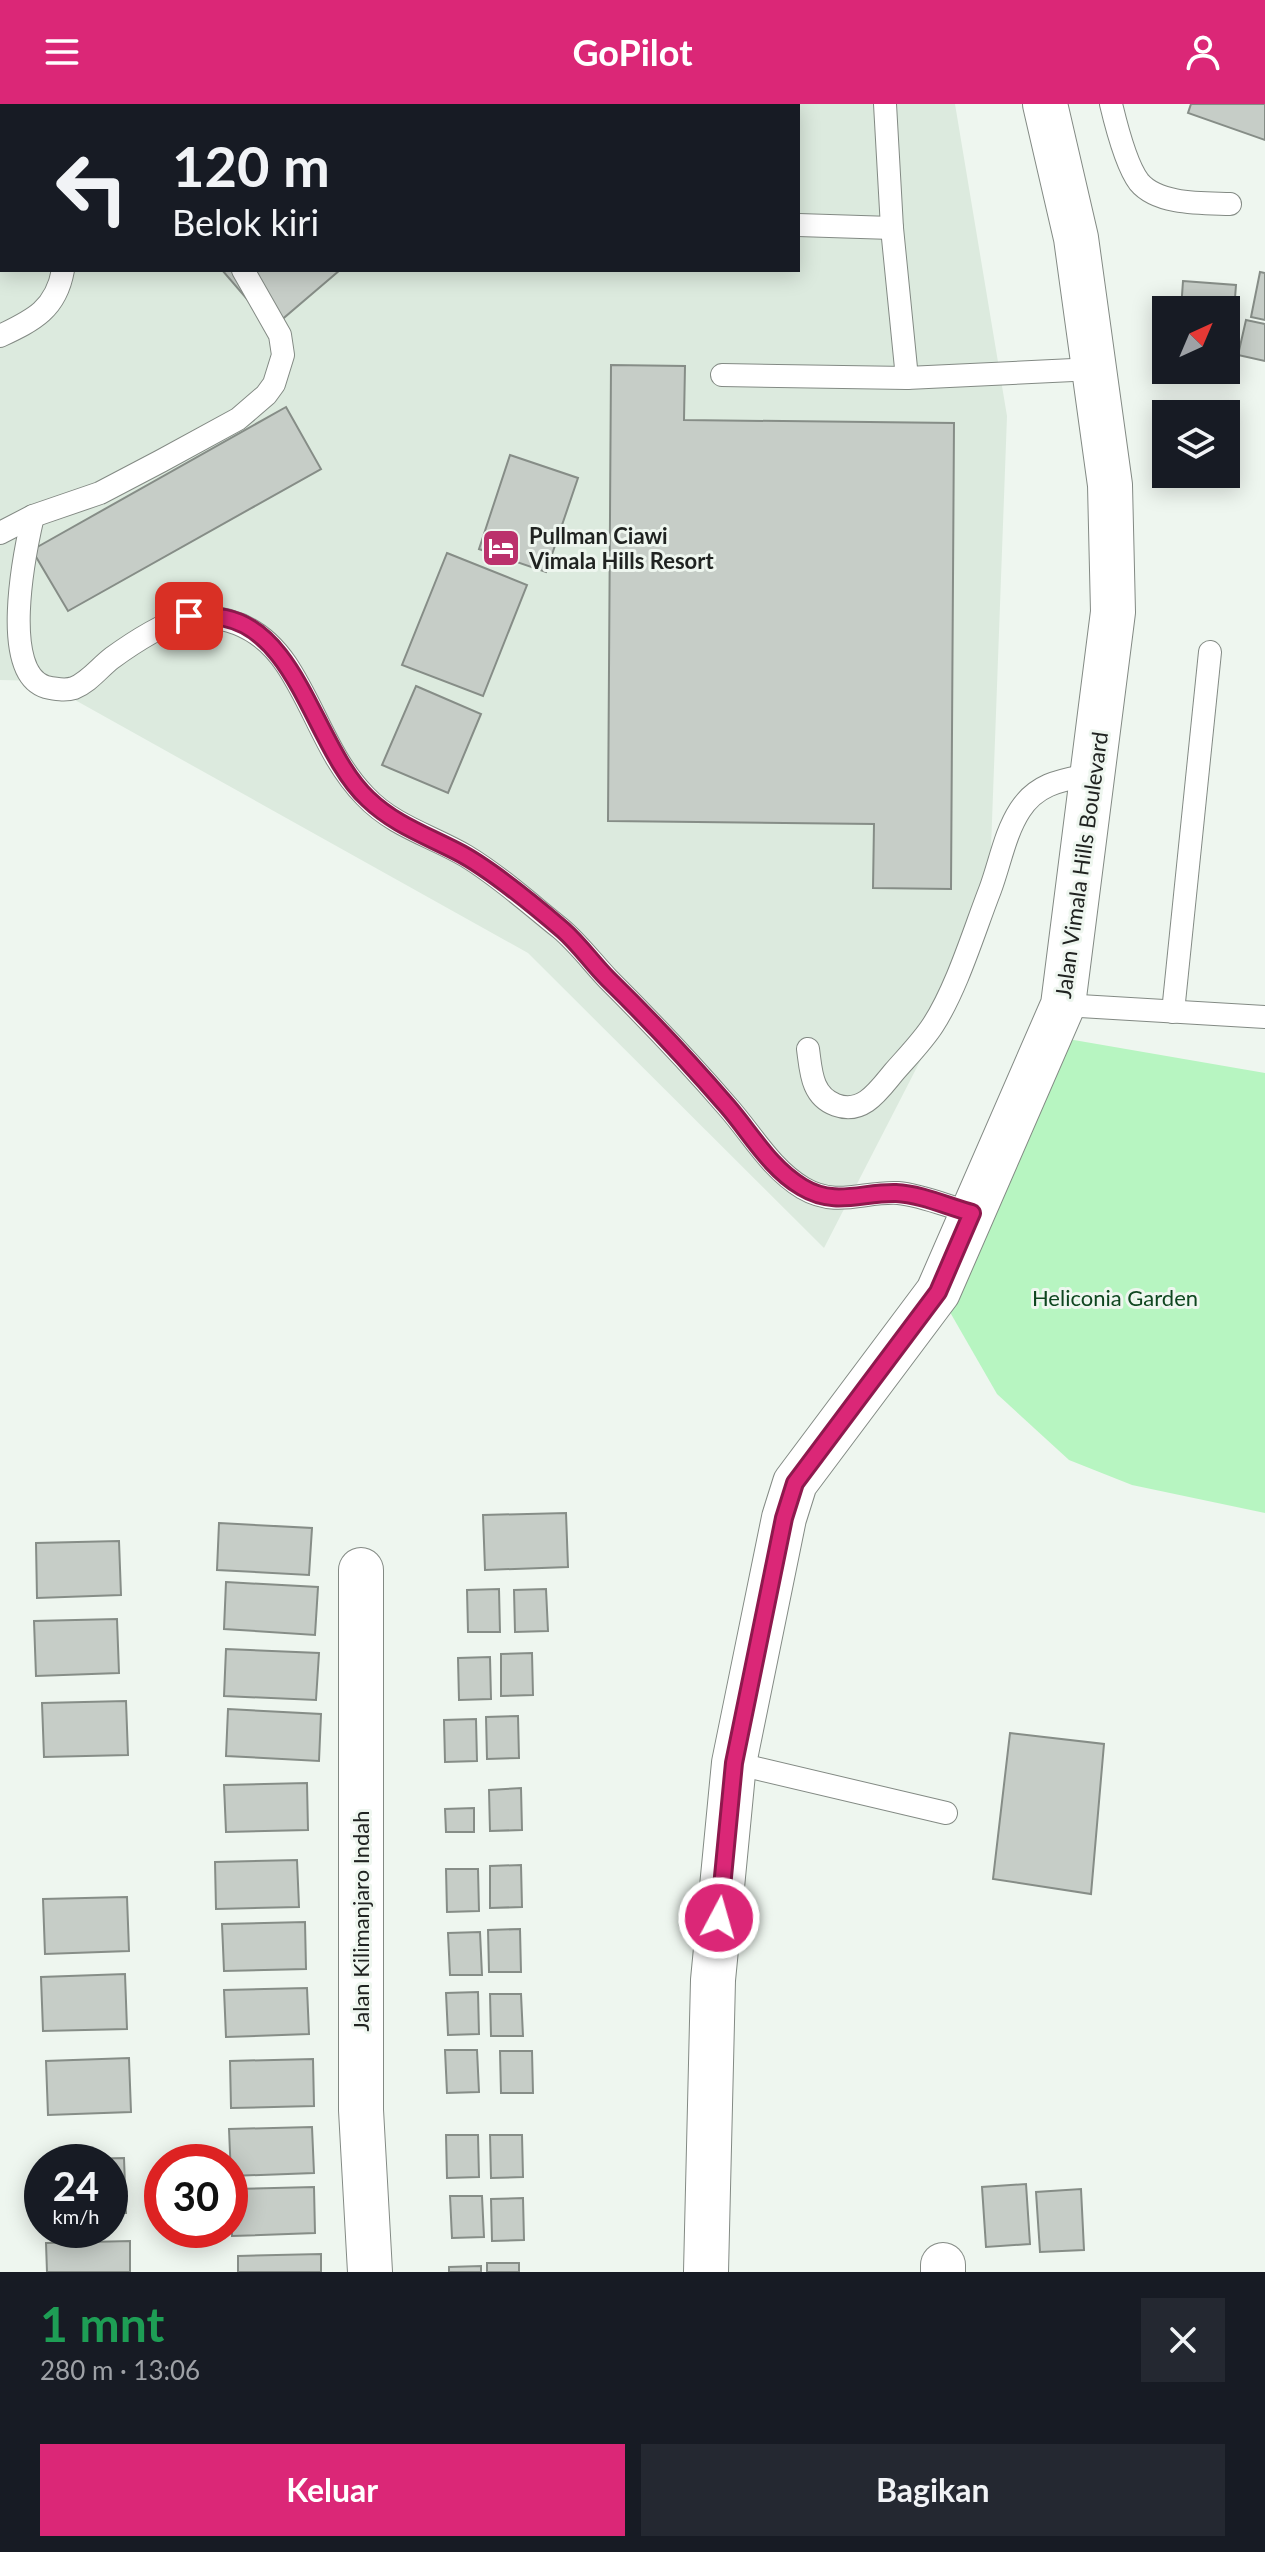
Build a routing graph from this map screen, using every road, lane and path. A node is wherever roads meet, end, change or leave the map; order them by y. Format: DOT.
graph roads {
  1 [pos="885,104"];
  2 [pos="1045,104"];
  3 [pos="1111,104"];
  4 [pos="1230,204"];
  5 [pos="800,225"];
  6 [pos="892,228"];
  7 [pos="62,272"];
  8 [pos="244,272"];
  9 [pos="0,336"];
  10 [pos="1094,369"];
  11 [pos="722,375"];
  12 [pos="907,378"];
  13 [pos="33,516"];
  14 [pos="0,533"];
  15 [pos="1210,652"];
  16 [pos="1094,774"];
  17 [pos="1063,1005"];
  18 [pos="1173,1012"];
  19 [pos="1265,1017"];
  20 [pos="808,1049"];
  21 [pos="972,1213"];
  22 [pos="361,1570"];
  23 [pos="734,1763"];
  24 [pos="946,1813"];
  25 [pos="370,2272"];
  26 [pos="706,2272"];
  1 -- 6 [label="lane"];
  2 -- 10 [label="street, Jalan Vimala Hills Boulevard"];
  3 -- 4 [label="lane"];
  5 -- 6 [label="lane"];
  6 -- 12 [label="lane"];
  7 -- 9 [label="lane"];
  8 -- 13 [label="lane"];
  10 -- 12 [label="lane"];
  10 -- 16 [label="street, Jalan Vimala Hills Boulevard"];
  11 -- 12 [label="lane"];
  13 -- 14 [label="lane"];
  13 -- 21 [label="lane"];
  15 -- 18 [label="lane"];
  16 -- 17 [label="street, Jalan Vimala Hills Boulevard"];
  16 -- 20 [label="lane"];
  17 -- 18 [label="lane"];
  17 -- 21 [label="street, Jalan Vimala Hills Boulevard"];
  18 -- 19 [label="lane"];
  21 -- 23 [label="street, Jalan Vimala Hills Boulevard"];
  22 -- 25 [label="street, Jalan Kilimanjaro Indah"];
  23 -- 24 [label="lane"];
  23 -- 26 [label="street, Jalan Vimala Hills Boulevard"];
}
